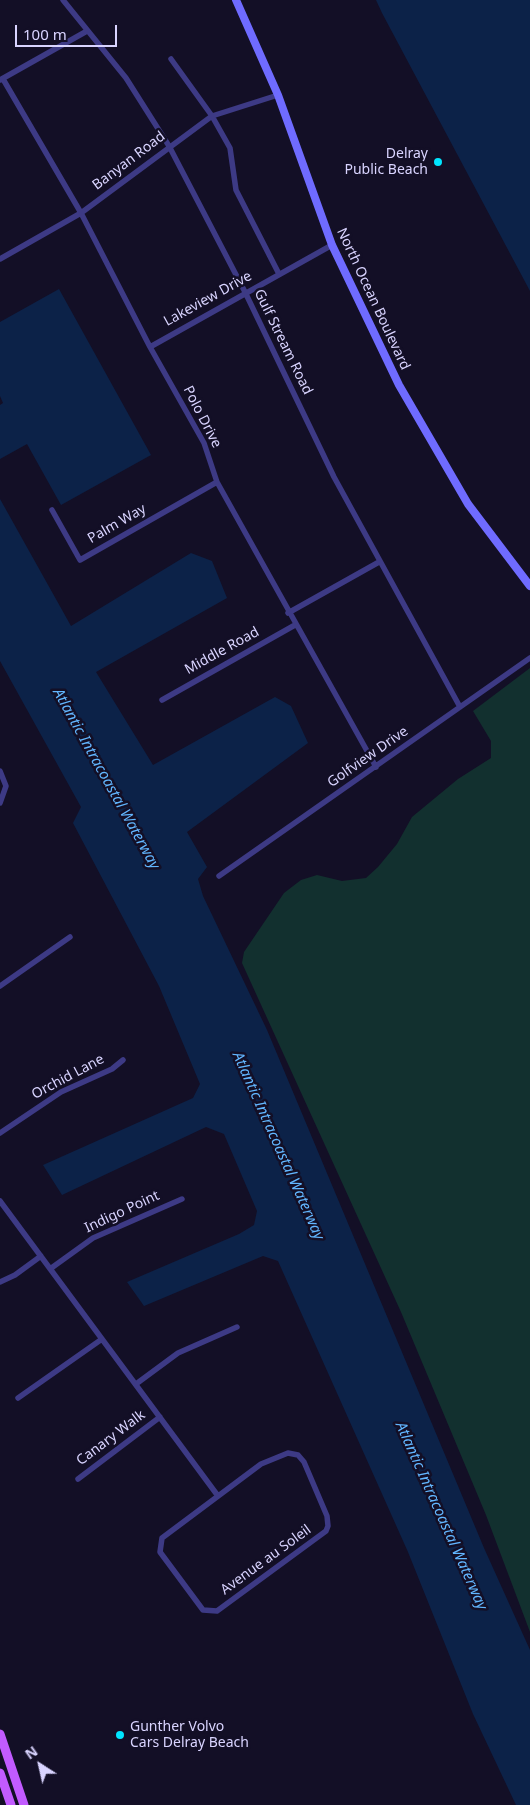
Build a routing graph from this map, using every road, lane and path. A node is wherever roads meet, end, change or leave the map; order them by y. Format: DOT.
graph roads {
  1 [pos="63,0"];
  2 [pos="236,0"];
  3 [pos="88,31"];
  4 [pos="171,59"];
  5 [pos="2,80"];
  6 [pos="278,95"];
  7 [pos="212,116"];
  8 [pos="170,146"];
  9 [pos="81,213"];
  10 [pos="332,245"];
  11 [pos="0,259"];
  12 [pos="279,274"];
  13 [pos="245,292"];
  14 [pos="150,347"];
  15 [pos="217,482"];
  16 [pos="52,510"];
  17 [pos="379,562"];
  18 [pos="530,586"];
  19 [pos="288,613"];
  20 [pos="295,625"];
  21 [pos="530,658"];
  22 [pos="162,700"];
  23 [pos="460,707"];
  24 [pos="376,767"];
  25 [pos="0,772"];
  26 [pos="0,802"];
  27 [pos="218,876"];
  28 [pos="70,937"];
  29 [pos="0,986"];
  30 [pos="123,1060"];
  31 [pos="0,1133"];
  32 [pos="182,1199"];
  33 [pos="0,1201"];
  34 [pos="41,1256"];
  35 [pos="50,1269"];
  36 [pos="0,1282"];
  37 [pos="237,1327"];
  38 [pos="102,1339"];
  39 [pos="136,1384"];
  40 [pos="18,1398"];
  41 [pos="160,1417"];
  42 [pos="78,1479"];
  43 [pos="218,1496"];
  44 [pos="0,1734"];
  45 [pos="4,1755"];
  46 [pos="0,1769"];
  47 [pos="0,1773"];
  48 [pos="16,1783"];
  49 [pos="11,1805"];
  50 [pos="24,1805"];
  1 -- 3 [label="street, Gulf Stream Road"];
  2 -- 6 [label="main road, North Ocean Boulevard"];
  3 -- 5 [label="street"];
  3 -- 8 [label="street, Gulf Stream Road"];
  4 -- 7 [label="street"];
  5 -- 9 [label="street, Polo Drive"];
  6 -- 7 [label="street, Banyan Road"];
  6 -- 10 [label="main road, North Ocean Boulevard"];
  7 -- 8 [label="street, Banyan Road"];
  7 -- 12 [label="street"];
  8 -- 9 [label="street, Banyan Road"];
  8 -- 13 [label="street, Gulf Stream Road"];
  9 -- 11 [label="street, Banyan Road"];
  9 -- 14 [label="street, Polo Drive"];
  10 -- 12 [label="street, Lakeview Drive"];
  10 -- 18 [label="main road, North Ocean Boulevard"];
  12 -- 13 [label="street, Lakeview Drive"];
  13 -- 14 [label="street, Lakeview Drive"];
  13 -- 17 [label="street, Gulf Stream Road"];
  14 -- 15 [label="street, Polo Drive"];
  15 -- 16 [label="street, Palm Way"];
  15 -- 19 [label="street, Polo Drive"];
  17 -- 19 [label="street"];
  17 -- 23 [label="street, Gulf Stream Road"];
  19 -- 20 [label="street, Polo Drive"];
  20 -- 22 [label="street, Middle Road"];
  20 -- 24 [label="street, Polo Drive"];
  21 -- 23 [label="street, Golfview Drive"];
  23 -- 24 [label="street, Golfview Drive"];
  24 -- 27 [label="street, Golfview Drive"];
  25 -- 26 [label="street"];
  28 -- 29 [label="street"];
  30 -- 31 [label="street, Orchid Lane"];
  32 -- 35 [label="street, Indigo Point"];
  33 -- 34 [label="street"];
  34 -- 35 [label="street"];
  34 -- 36 [label="street"];
  35 -- 38 [label="street"];
  37 -- 39 [label="street"];
  38 -- 39 [label="street"];
  38 -- 40 [label="street"];
  39 -- 41 [label="street"];
  41 -- 42 [label="street, Canary Walk"];
  41 -- 43 [label="street"];
  43 -- 43 [label="street, Avenue au Soleil"];
  44 -- 45 [label="main road"];
  45 -- 48 [label="main road"];
  46 -- 48 [label="main road"];
  47 -- 49 [label="main road"];
  48 -- 50 [label="main road"];
}
